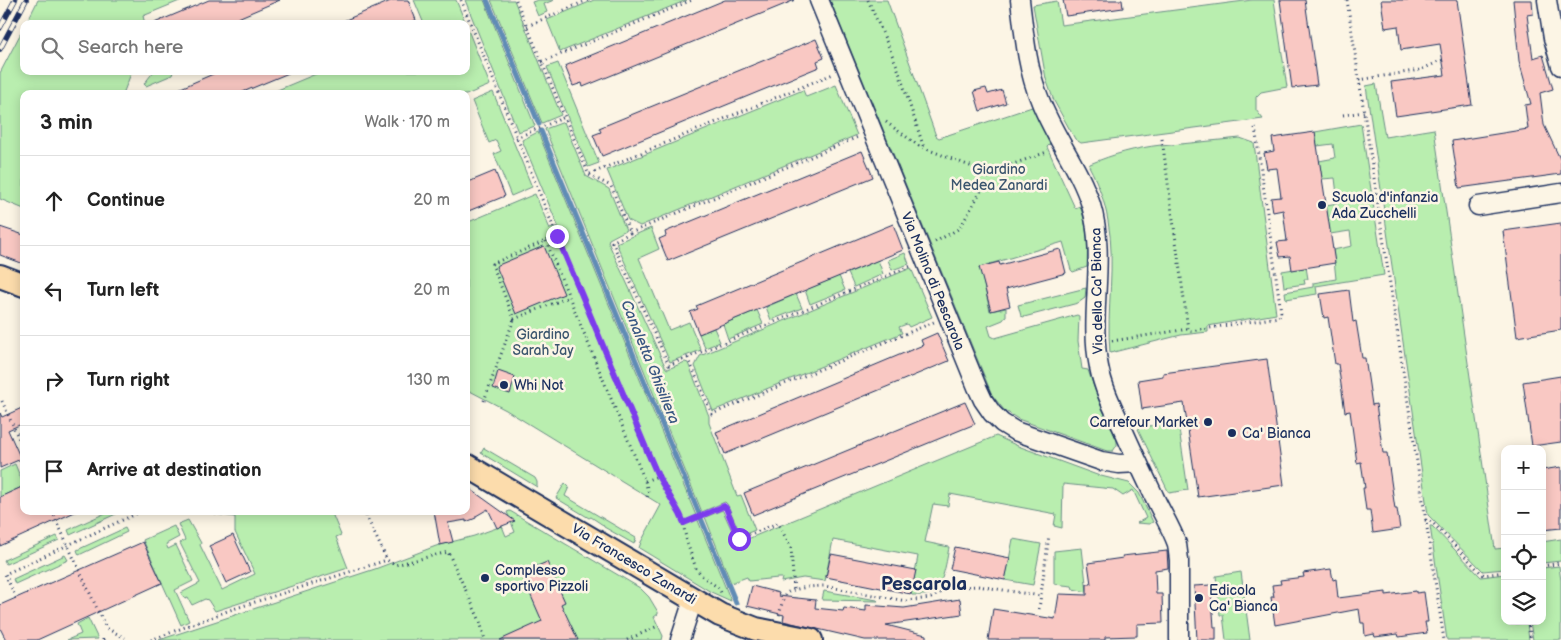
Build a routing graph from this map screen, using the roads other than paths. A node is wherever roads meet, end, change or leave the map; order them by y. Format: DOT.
graph roads {
  1 [pos="819,0"];
  2 [pos="1020,0"];
  3 [pos="1547,0"];
  4 [pos="1561,66"];
  5 [pos="1561,193"];
  6 [pos="1478,206"];
  7 [pos="0,276"];
  8 [pos="20,284"];
  9 [pos="1138,462"];
  10 [pos="470,467"];
  11 [pos="692,600"];
  12 [pos="680,640"];
  13 [pos="811,640"];
  14 [pos="1179,640"];
  1 -- 9 [label="street, Via Molino di Pescarola"];
  2 -- 9 [label="street, Via della Ca' Bianca"];
  3 -- 4 [label="street"];
  5 -- 6 [label="street"];
  7 -- 8 [label="main road"];
  9 -- 14 [label="street, Via della Ca' Bianca"];
  10 -- 11 [label="main road, Via Francesco Zanardi"];
  11 -- 12 [label="street"];
  11 -- 13 [label="main road, Via Francesco Zanardi"];
}
